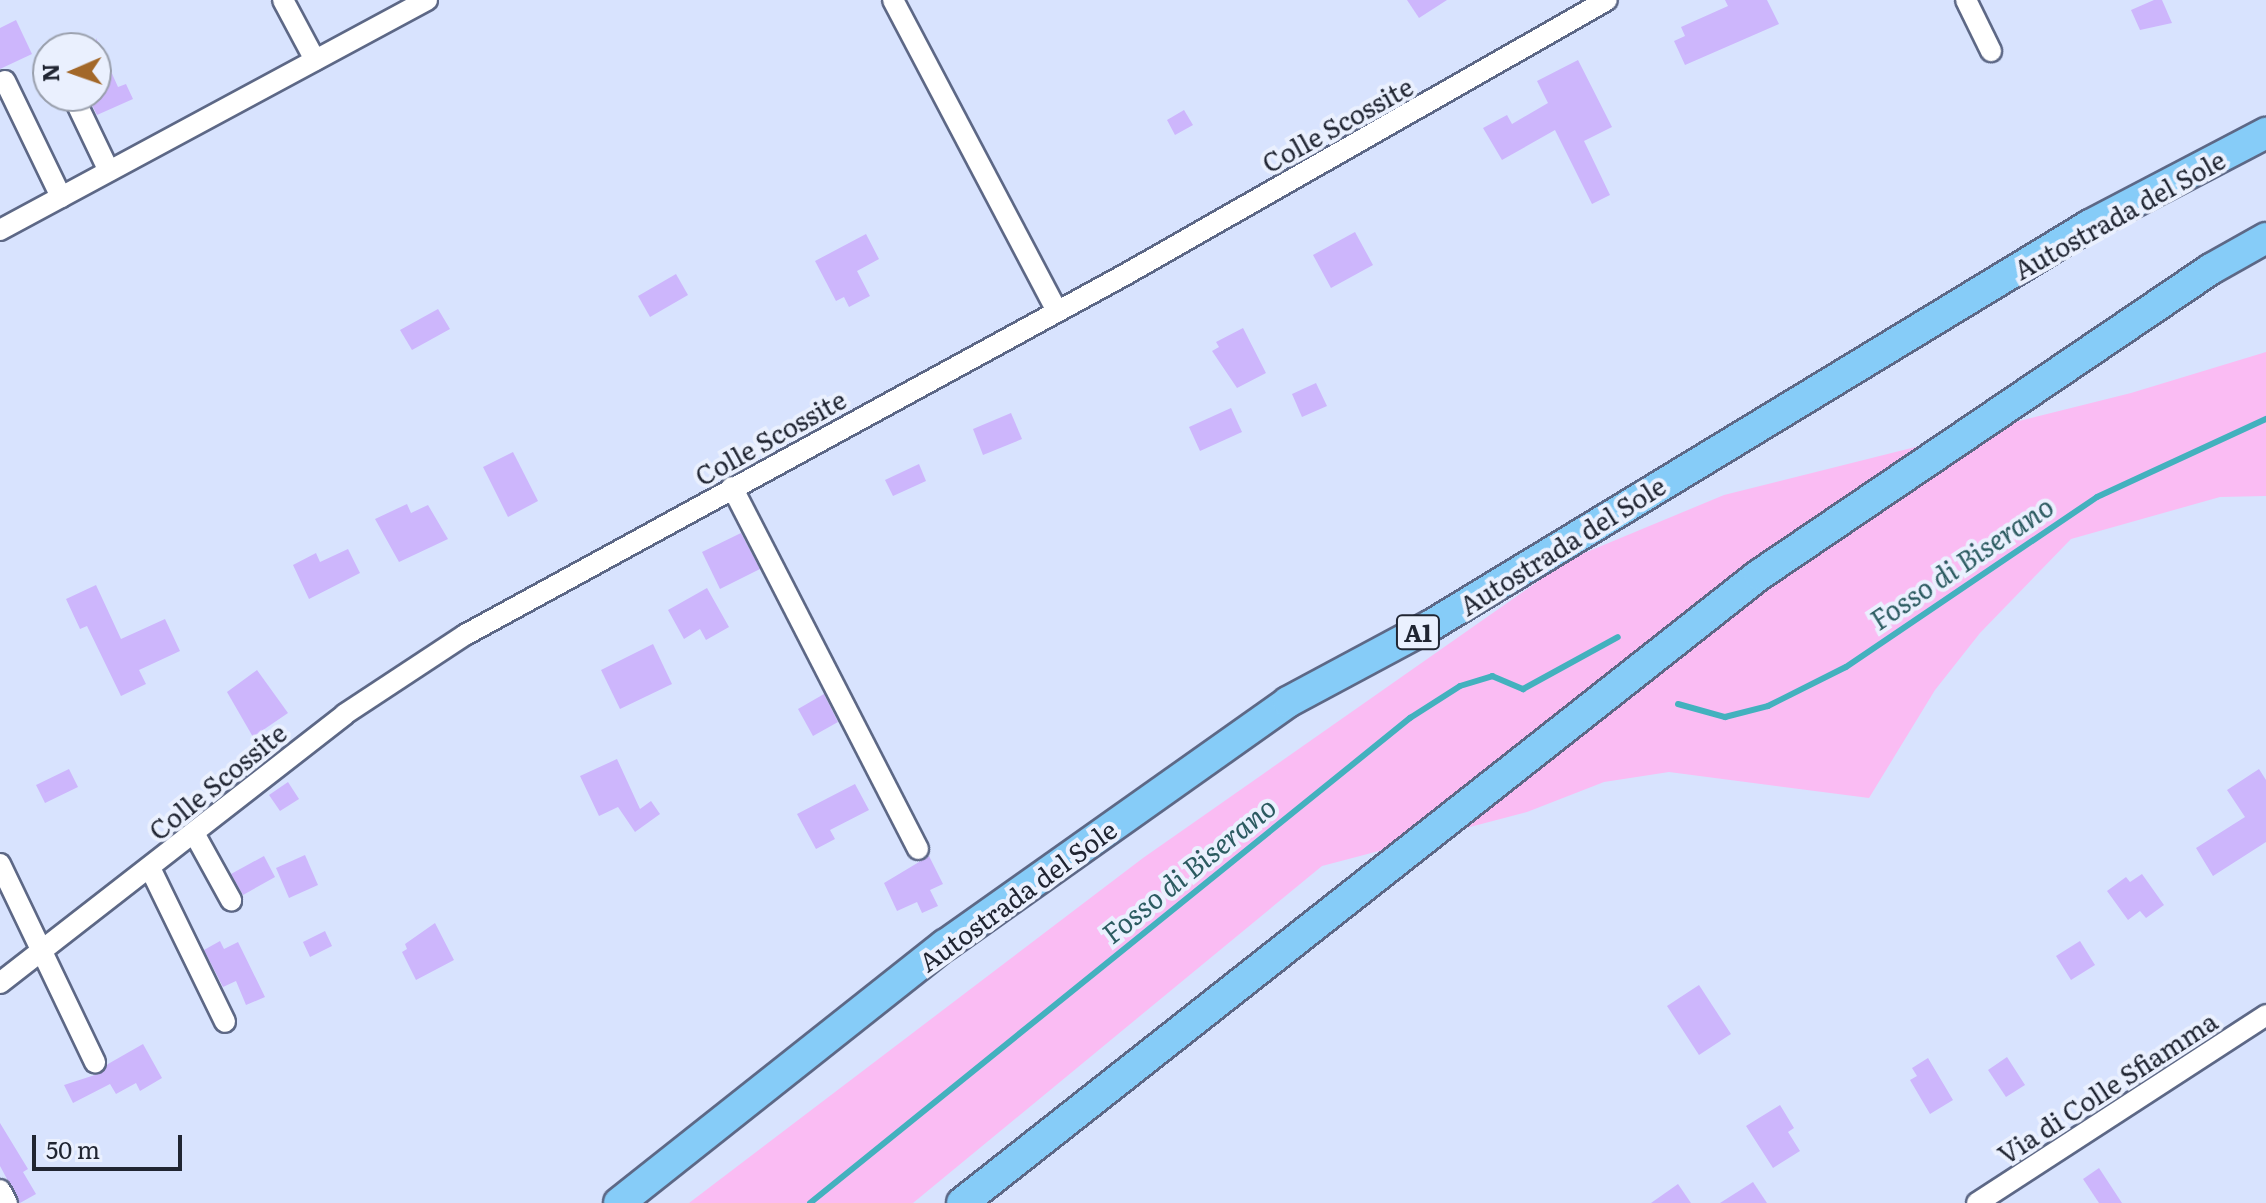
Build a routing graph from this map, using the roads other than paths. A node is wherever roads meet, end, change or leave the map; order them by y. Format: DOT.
graph roads {
  1 [pos="283,0"];
  2 [pos="427,0"];
  3 [pos="893,0"];
  4 [pos="1607,0"];
  5 [pos="1966,0"];
  6 [pos="1991,51"];
  7 [pos="315,60"];
  8 [pos="5,81"];
  9 [pos="81,112"];
  10 [pos="2266,133"];
  11 [pos="109,171"];
  12 [pos="61,197"];
  13 [pos="0,230"];
  14 [pos="2266,238"];
  15 [pos="1057,311"];
  16 [pos="732,487"];
  17 [pos="194,833"];
  18 [pos="918,849"];
  19 [pos="0,864"];
  20 [pos="150,868"];
  21 [pos="231,900"];
  22 [pos="43,951"];
  23 [pos="0,983"];
  24 [pos="2266,1015"];
  25 [pos="225,1022"];
  26 [pos="95,1062"];
  27 [pos="0,1190"];
  28 [pos="7,1203"];
  29 [pos="619,1203"];
  30 [pos="962,1203"];
  31 [pos="1977,1203"];
  1 -- 7 [label="street"];
  2 -- 7 [label="street"];
  3 -- 15 [label="street"];
  4 -- 15 [label="street, Colle Scossite"];
  5 -- 6 [label="street"];
  7 -- 11 [label="street"];
  8 -- 12 [label="street"];
  9 -- 11 [label="street"];
  10 -- 29 [label="highway, Autostrada del Sole / A1"];
  11 -- 12 [label="street"];
  12 -- 13 [label="street"];
  14 -- 30 [label="highway"];
  15 -- 16 [label="street, Colle Scossite"];
  16 -- 17 [label="street, Colle Scossite"];
  16 -- 18 [label="street"];
  17 -- 20 [label="street, Colle Scossite"];
  17 -- 21 [label="street"];
  19 -- 22 [label="street"];
  20 -- 22 [label="street, Colle Scossite"];
  20 -- 25 [label="street"];
  22 -- 23 [label="street, Colle Scossite"];
  22 -- 26 [label="street"];
  24 -- 31 [label="street, Via di Colle Sfiamma"];
  27 -- 28 [label="street"];
}
